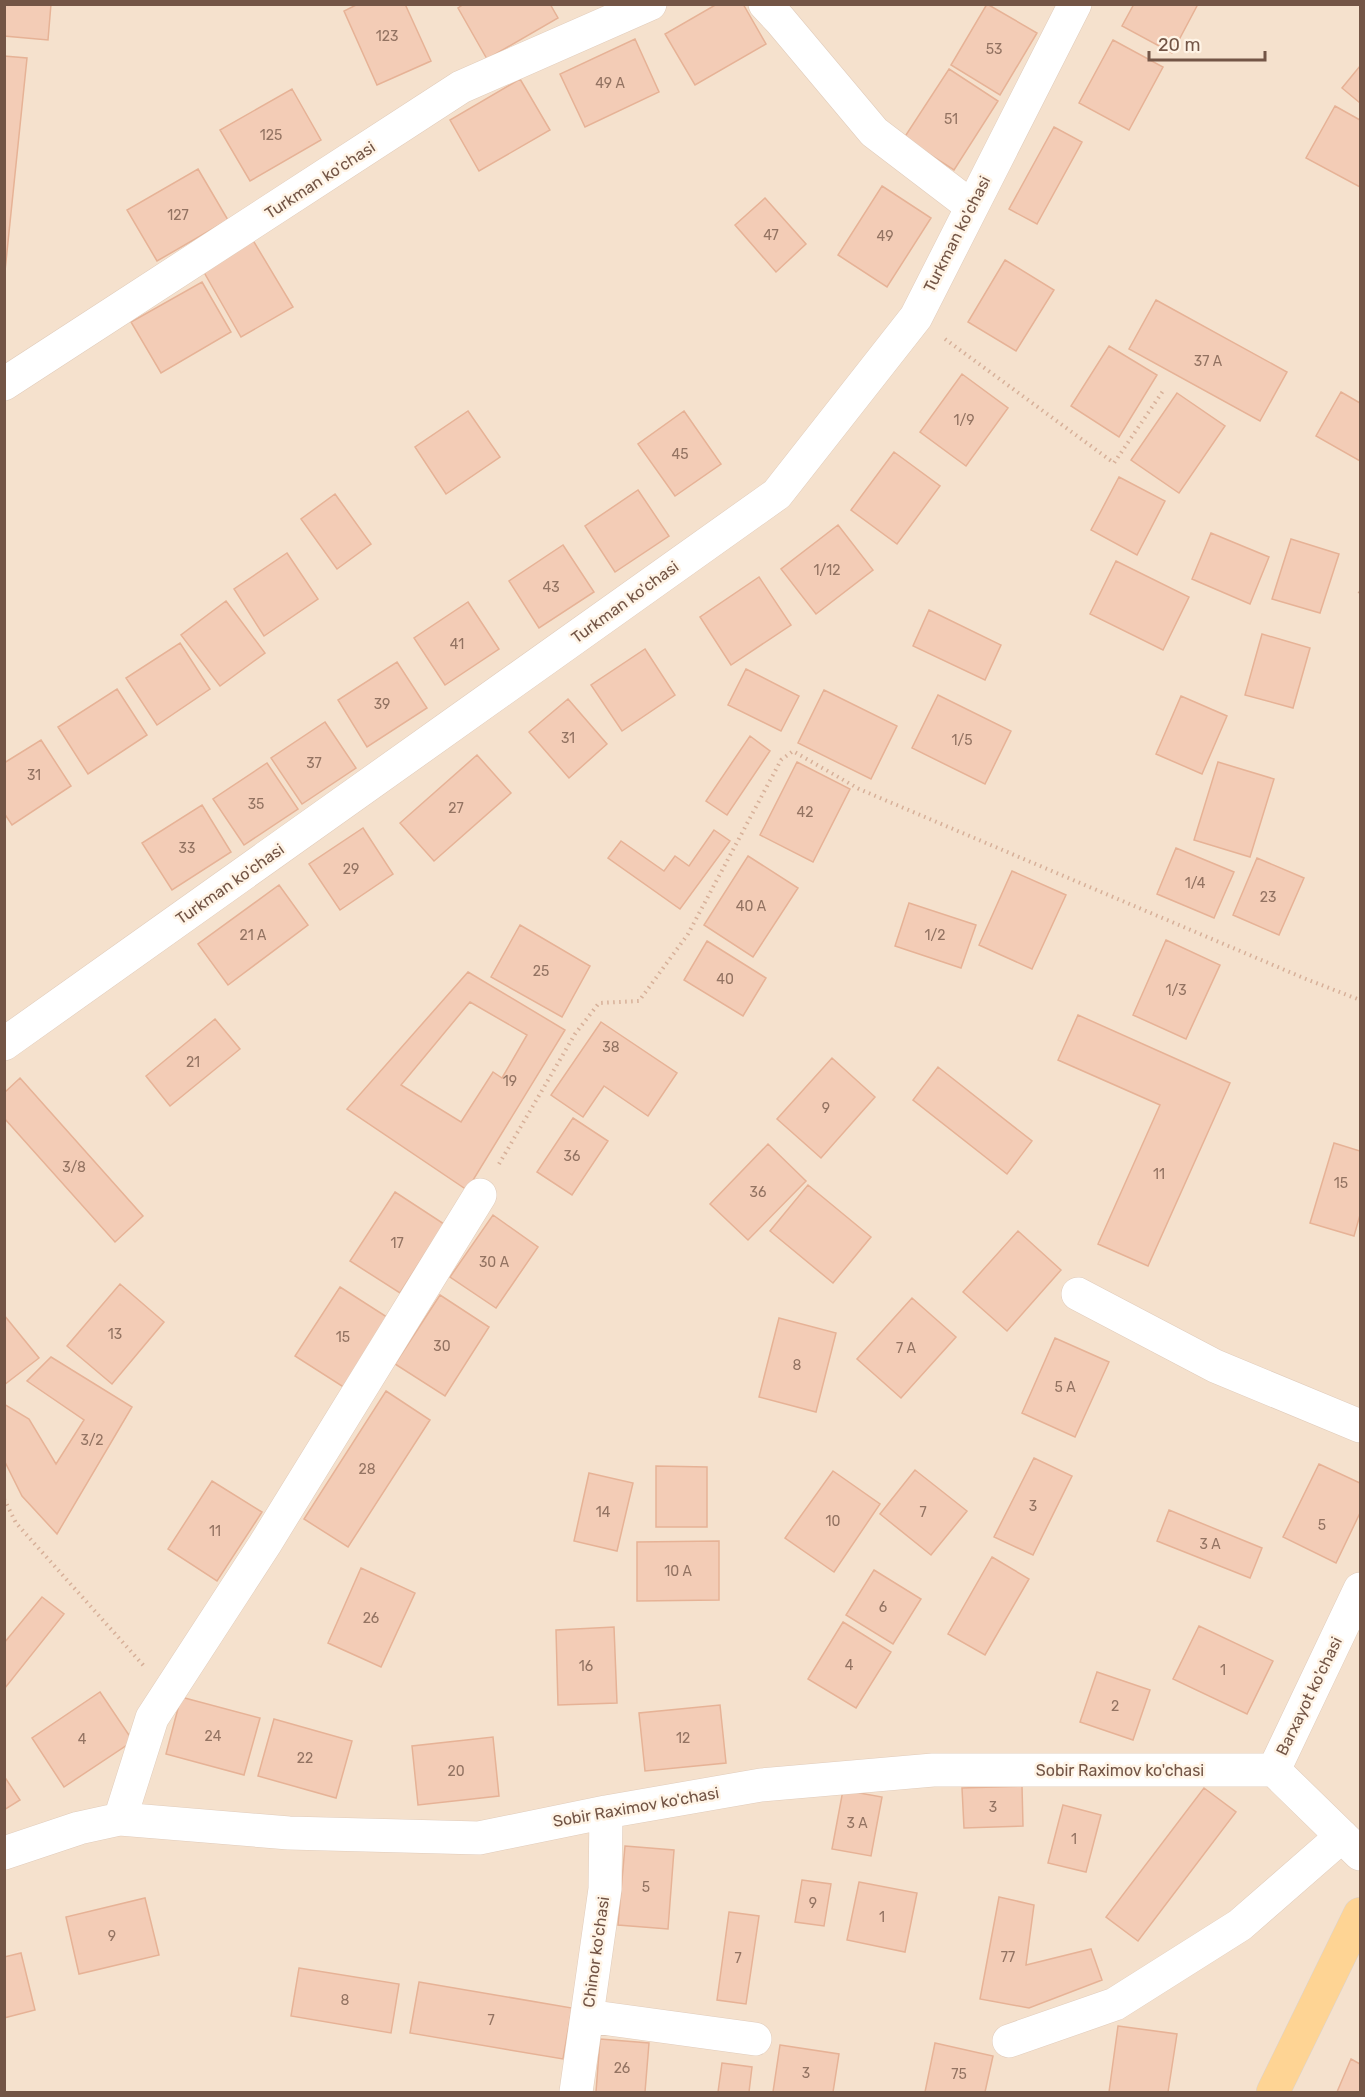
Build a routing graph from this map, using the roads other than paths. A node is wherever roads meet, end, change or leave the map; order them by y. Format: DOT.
graph roads {
  1 [pos="650,4"];
  2 [pos="765,4"];
  3 [pos="1075,4"];
  4 [pos="971,206"];
  5 [pos="4,384"];
  6 [pos="4,1044"];
  7 [pos="480,1195"];
  8 [pos="1078,1294"];
  9 [pos="1360,1426"];
  10 [pos="1360,1589"];
  11 [pos="1274,1770"];
  12 [pos="606,1812"];
  13 [pos="120,1819"];
  14 [pos="1351,1845"];
  15 [pos="4,1853"];
  16 [pos="1360,1914"];
  17 [pos="587,2016"];
  18 [pos="755,2039"];
  19 [pos="1009,2041"];
  20 [pos="576,2092"];
  21 [pos="1273,2092"];
  1 -- 5 [label="street, Turkman ko'chasi"];
  2 -- 4 [label="street"];
  3 -- 4 [label="street, Turkman ko'chasi"];
  4 -- 6 [label="street, Turkman ko'chasi"];
  7 -- 13 [label="street"];
  8 -- 9 [label="street"];
  10 -- 11 [label="street, Barxayot ko'chasi"];
  11 -- 12 [label="street, Sobir Raximov ko'chasi"];
  11 -- 14 [label="street"];
  12 -- 13 [label="street, Sobir Raximov ko'chasi"];
  12 -- 17 [label="street, Chinor ko'chasi"];
  13 -- 15 [label="street, Sobir Raximov ko'chasi"];
  14 -- 19 [label="street"];
  16 -- 21 [label="main road"];
  17 -- 18 [label="street"];
  17 -- 20 [label="street, Chinor ko'chasi"];
}
